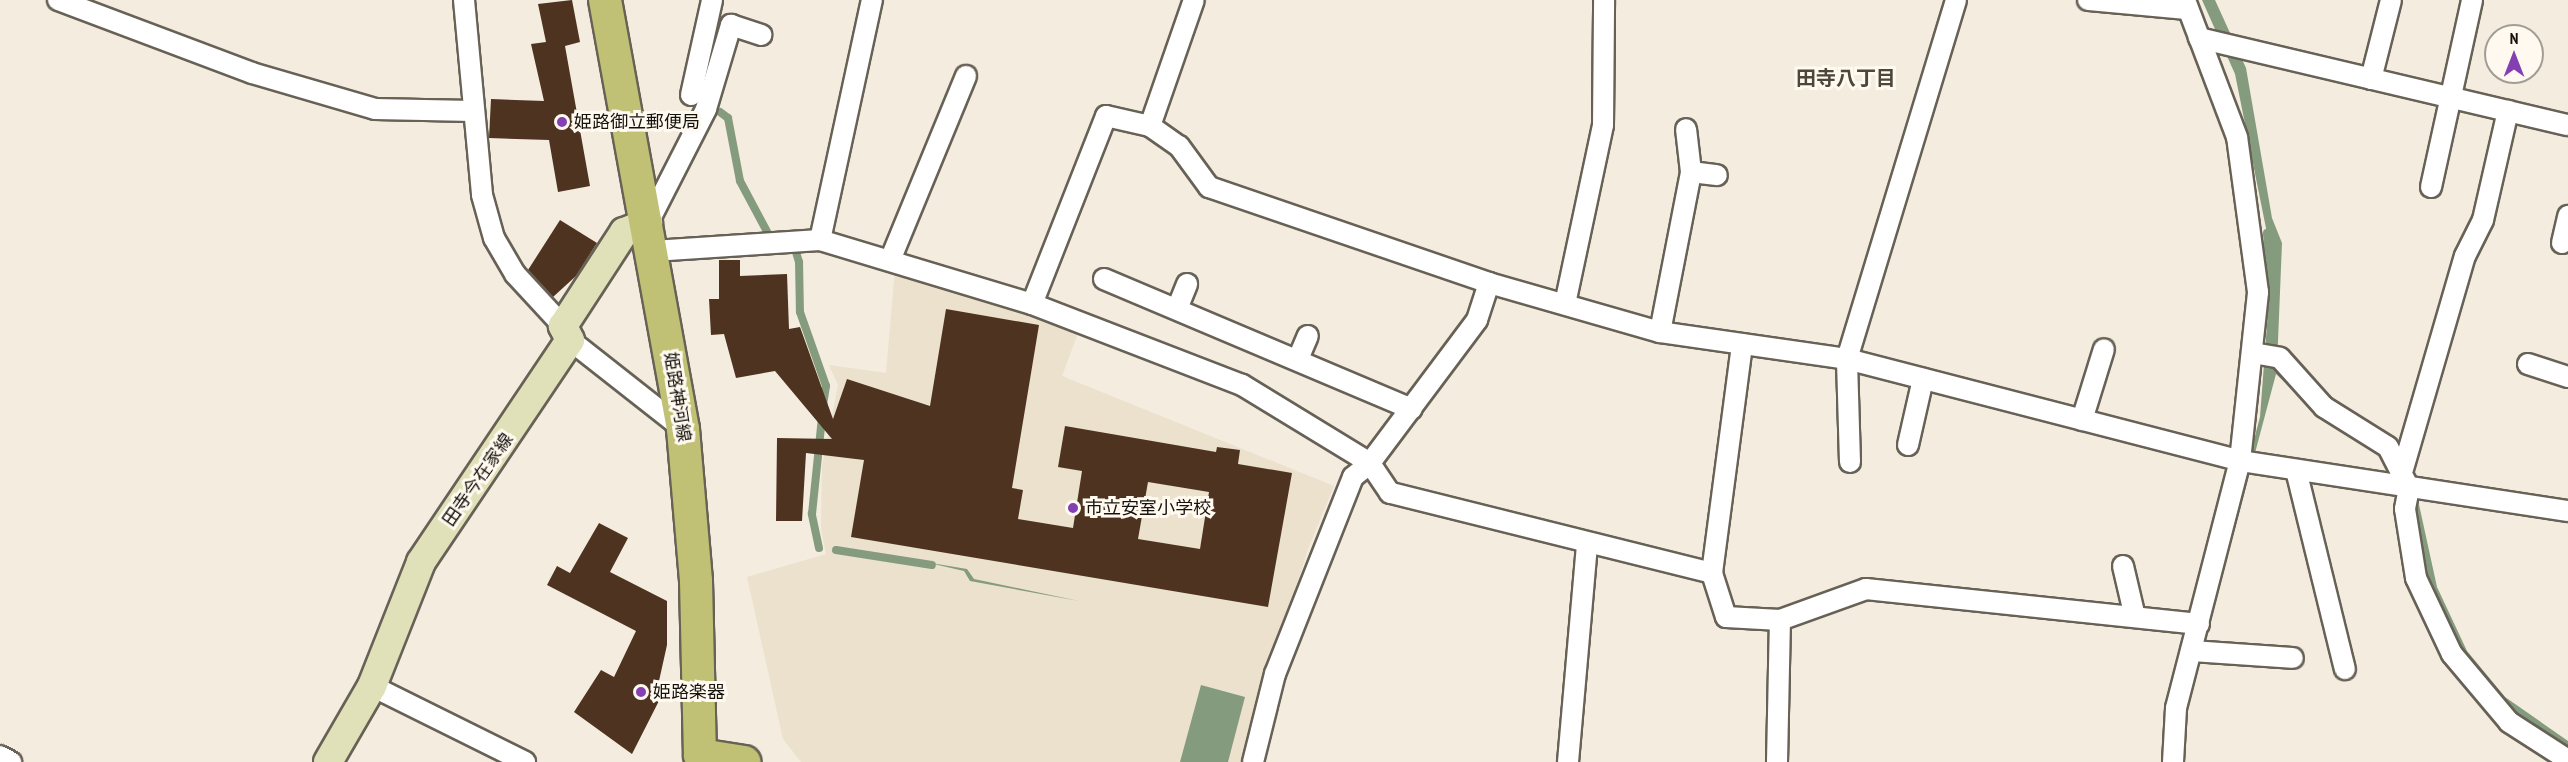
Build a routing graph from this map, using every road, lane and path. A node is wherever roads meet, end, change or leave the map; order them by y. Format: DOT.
graph roads {
  1 [pos="58,0"];
  2 [pos="464,0"];
  3 [pos="605,0"];
  4 [pos="712,0"];
  5 [pos="872,0"];
  6 [pos="1194,0"];
  7 [pos="1604,0"];
  8 [pos="1956,0"];
  9 [pos="2088,0"];
  10 [pos="2391,0"];
  11 [pos="2472,0"];
  12 [pos="2185,5"];
  13 [pos="761,35"];
  14 [pos="2199,38"];
  15 [pos="966,76"];
  16 [pos="2371,79"];
  17 [pos="691,95"];
  18 [pos="2450,98"];
  19 [pos="473,111"];
  20 [pos="2508,111"];
  21 [pos="2568,125"];
  22 [pos="1150,126"];
  23 [pos="1686,129"];
  24 [pos="1691,172"];
  25 [pos="1717,175"];
  26 [pos="2432,187"];
  27 [pos="2568,216"];
  28 [pos="651,237"];
  29 [pos="820,240"];
  30 [pos="2562,243"];
  31 [pos="891,258"];
  32 [pos="1104,279"];
  33 [pos="1186,284"];
  34 [pos="1489,284"];
  35 [pos="1032,304"];
  36 [pos="1565,304"];
  37 [pos="1177,309"];
  38 [pos="1659,332"];
  39 [pos="567,333"];
  40 [pos="1308,336"];
  41 [pos="1742,344"];
  42 [pos="2104,349"];
  43 [pos="2253,353"];
  44 [pos="1298,359"];
  45 [pos="1847,359"];
  46 [pos="2528,364"];
  47 [pos="2568,377"];
  48 [pos="1923,379"];
  49 [pos="1412,409"];
  50 [pos="2082,420"];
  51 [pos="683,429"];
  52 [pos="1908,445"];
  53 [pos="1851,462"];
  54 [pos="1370,463"];
  55 [pos="2247,463"];
  56 [pos="2403,469"];
  57 [pos="2296,470"];
  58 [pos="2409,488"];
  59 [pos="2568,511"];
  60 [pos="1587,546"];
  61 [pos="2123,566"];
  62 [pos="1712,573"];
  63 [pos="2135,617"];
  64 [pos="1780,620"];
  65 [pos="2199,624"];
  66 [pos="2199,652"];
  67 [pos="2293,658"];
  68 [pos="2346,669"];
  69 [pos="372,686"];
  70 [pos="0,756"];
  71 [pos="700,759"];
  72 [pos="2568,760"];
  73 [pos="11,762"];
  74 [pos="328,762"];
  75 [pos="525,762"];
  76 [pos="744,762"];
  77 [pos="1253,762"];
  78 [pos="1568,762"];
  79 [pos="1777,762"];
  80 [pos="2173,762"];
  1 -- 19 [label="street"];
  2 -- 19 [label="street"];
  3 -- 28 [label="main road, 姫路神河線"];
  4 -- 17 [label="street"];
  5 -- 29 [label="street"];
  6 -- 22 [label="street"];
  7 -- 36 [label="street"];
  8 -- 45 [label="street"];
  9 -- 12 [label="street"];
  10 -- 16 [label="street"];
  11 -- 18 [label="street"];
  12 -- 14 [label="street"];
  13 -- 28 [label="street"];
  14 -- 16 [label="street"];
  14 -- 43 [label="street"];
  15 -- 31 [label="street"];
  16 -- 18 [label="street"];
  18 -- 20 [label="street"];
  18 -- 26 [label="street"];
  19 -- 39 [label="street"];
  20 -- 21 [label="street"];
  20 -- 56 [label="street"];
  22 -- 34 [label="street"];
  22 -- 35 [label="street"];
  23 -- 24 [label="street"];
  24 -- 25 [label="street"];
  24 -- 38 [label="street"];
  27 -- 30 [label="street"];
  28 -- 29 [label="street"];
  28 -- 39 [label="main road, 田寺今在家線"];
  28 -- 51 [label="main road, 姫路神河線"];
  29 -- 31 [label="street"];
  31 -- 35 [label="street"];
  32 -- 37 [label="street"];
  33 -- 37 [label="street"];
  34 -- 36 [label="street"];
  34 -- 49 [label="street"];
  35 -- 54 [label="street"];
  36 -- 38 [label="street"];
  37 -- 44 [label="street"];
  38 -- 41 [label="street"];
  39 -- 51 [label="street"];
  39 -- 69 [label="main road, 田寺今在家線"];
  40 -- 44 [label="street"];
  41 -- 45 [label="street"];
  41 -- 62 [label="street"];
  42 -- 50 [label="street"];
  43 -- 55 [label="street"];
  43 -- 56 [label="street"];
  44 -- 49 [label="street"];
  45 -- 48 [label="street"];
  45 -- 53 [label="street"];
  46 -- 47 [label="street"];
  48 -- 50 [label="street"];
  48 -- 52 [label="street"];
  49 -- 54 [label="street"];
  50 -- 55 [label="street"];
  51 -- 71 [label="main road, 姫路神河線"];
  54 -- 60 [label="street"];
  54 -- 77 [label="street"];
  55 -- 57 [label="street"];
  55 -- 65 [label="street"];
  56 -- 58 [label="street"];
  57 -- 58 [label="street"];
  57 -- 68 [label="street"];
  58 -- 59 [label="street"];
  58 -- 72 [label="street"];
  60 -- 62 [label="street"];
  60 -- 78 [label="street"];
  61 -- 63 [label="street"];
  62 -- 64 [label="street"];
  63 -- 64 [label="street"];
  63 -- 65 [label="street"];
  64 -- 79 [label="street"];
  65 -- 66 [label="street"];
  66 -- 67 [label="street"];
  66 -- 80 [label="street"];
  69 -- 74 [label="main road, 田寺今在家線"];
  69 -- 75 [label="street"];
  70 -- 73 [label="street"];
  71 -- 76 [label="main road, 姫路神河線"];
}
